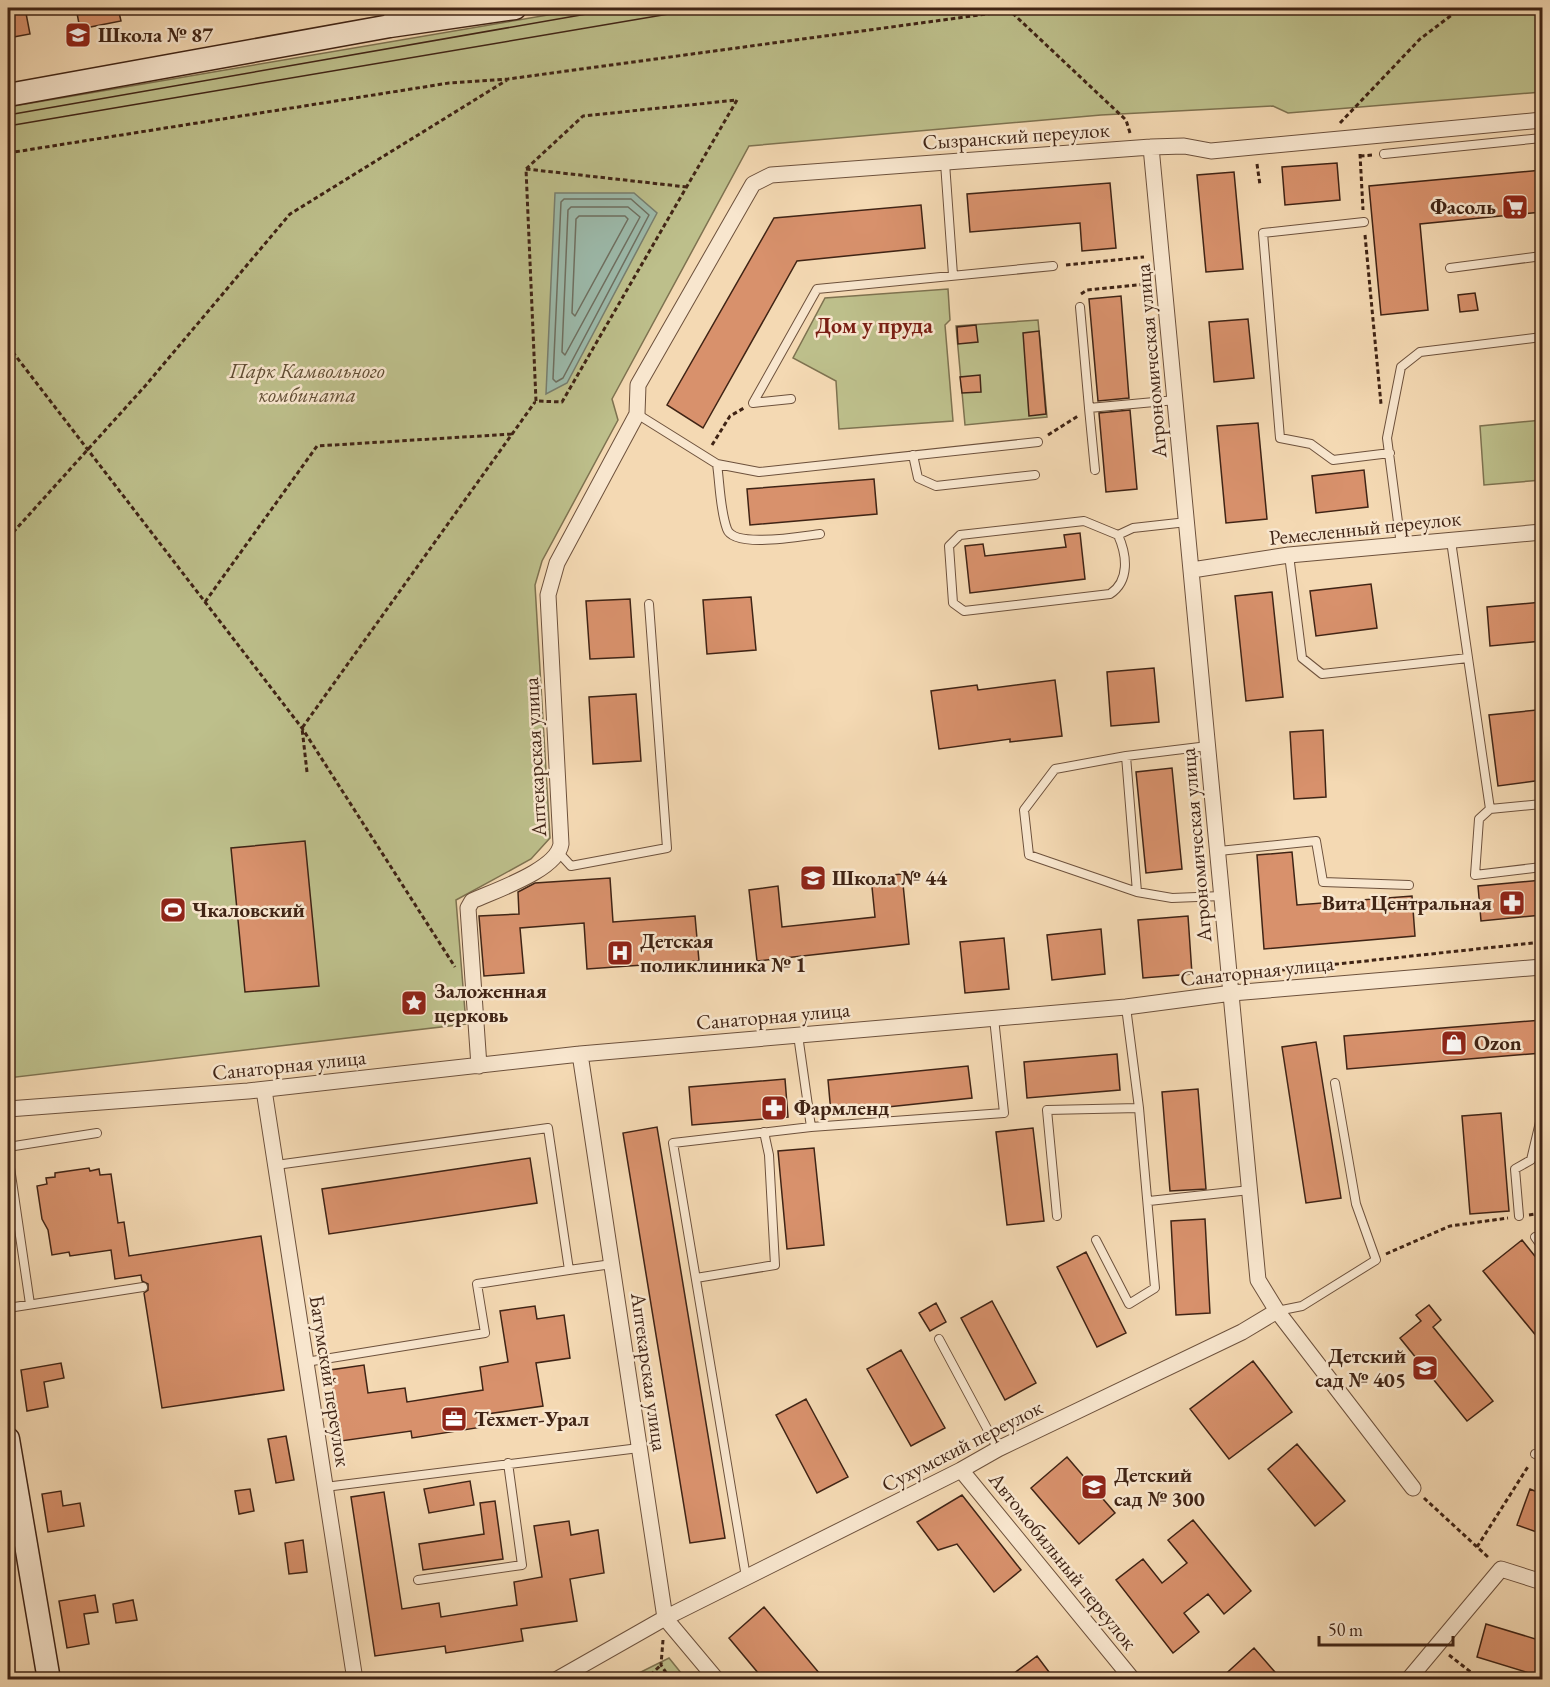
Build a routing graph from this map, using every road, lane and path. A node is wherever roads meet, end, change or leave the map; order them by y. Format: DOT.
graph roads {
  1 [pos="515,8"];
  2 [pos="1082,8"];
  3 [pos="1461,8"];
  4 [pos="1008,9"];
  5 [pos="389,17"];
  6 [pos="508,79"];
  7 [pos="8,95"];
  8 [pos="1542,120"];
  9 [pos="1359,137"];
  10 [pos="1542,138"];
  11 [pos="1324,140"];
  12 [pos="1254,147"];
  13 [pos="1144,148"];
  14 [pos="8,153"];
  15 [pos="1384,154"];
  16 [pos="945,163"];
  17 [pos="526,169"];
  18 [pos="1260,184"];
  19 [pos="687,187"];
  20 [pos="1364,222"];
  21 [pos="1542,256"];
  22 [pos="1144,257"];
  23 [pos="1053,266"];
  24 [pos="1450,268"];
  25 [pos="953,275"];
  26 [pos="1147,284"];
  27 [pos="1080,307"];
  28 [pos="1542,338"];
  29 [pos="8,346"];
  30 [pos="791,399"];
  31 [pos="1176,400"];
  32 [pos="536,401"];
  33 [pos="753,403"];
  34 [pos="1089,408"];
  35 [pos="637,414"];
  36 [pos="513,434"];
  37 [pos="1387,438"];
  38 [pos="1038,442"];
  39 [pos="87,450"];
  40 [pos="1390,453"];
  41 [pos="913,455"];
  42 [pos="705,457"];
  43 [pos="717,464"];
  44 [pos="1095,470"];
  45 [pos="1035,475"];
  46 [pos="1187,522"];
  47 [pos="1542,532"];
  48 [pos="820,534"];
  49 [pos="1118,535"];
  50 [pos="8,538"];
  51 [pos="1451,541"];
  52 [pos="1401,546"];
  53 [pos="1289,555"];
  54 [pos="1192,570"];
  55 [pos="205,602"];
  56 [pos="649,604"];
  57 [pos="1468,658"];
  58 [pos="302,728"];
  59 [pos="1209,746"];
  60 [pos="1126,756"];
  61 [pos="307,772"];
  62 [pos="1542,804"];
  63 [pos="1490,809"];
  64 [pos="1219,851"];
  65 [pos="560,854"];
  66 [pos="1542,867"];
  67 [pos="1409,885"];
  68 [pos="1137,892"];
  69 [pos="1222,896"];
  70 [pos="1542,942"];
  71 [pos="1542,967"];
  72 [pos="458,972"];
  73 [pos="1228,975"];
  74 [pos="1232,993"];
  75 [pos="1126,1007"];
  76 [pos="994,1018"];
  77 [pos="798,1035"];
  78 [pos="580,1054"];
  79 [pos="479,1066"];
  80 [pos="1335,1083"];
  81 [pos="264,1090"];
  82 [pos="1139,1108"];
  83 [pos="8,1109"];
  84 [pos="1542,1114"];
  85 [pos="811,1127"];
  86 [pos="764,1132"];
  87 [pos="97,1133"];
  88 [pos="8,1147"];
  89 [pos="8,1154"];
  90 [pos="276,1165"];
  91 [pos="1250,1190"];
  92 [pos="1149,1201"];
  93 [pos="1542,1213"];
  94 [pos="1057,1216"];
  95 [pos="1519,1216"];
  96 [pos="1535,1237"];
  97 [pos="1096,1240"];
  98 [pos="1542,1247"];
  99 [pos="1376,1260"];
  100 [pos="612,1264"];
  101 [pos="569,1270"];
  102 [pos="696,1278"];
  103 [pos="143,1287"];
  104 [pos="30,1304"];
  105 [pos="8,1308"];
  106 [pos="1277,1311"];
  107 [pos="939,1339"];
  108 [pos="306,1362"];
  109 [pos="8,1439"];
  110 [pos="639,1448"];
  111 [pos="998,1449"];
  112 [pos="1539,1455"];
  113 [pos="508,1463"];
  114 [pos="961,1470"];
  115 [pos="326,1487"];
  116 [pos="1413,1488"];
  117 [pos="1477,1547"];
  118 [pos="1501,1569"];
  119 [pos="746,1577"];
  120 [pos="418,1580"];
  121 [pos="1542,1582"];
  122 [pos="665,1618"];
  123 [pos="1437,1645"];
  124 [pos="661,1665"];
  125 [pos="49,1680"];
  126 [pos="355,1680"];
  127 [pos="556,1680"];
  128 [pos="645,1680"];
  129 [pos="671,1680"];
  130 [pos="717,1680"];
  131 [pos="1133,1680"];
  132 [pos="1408,1680"];
  133 [pos="1481,1680"];
  1 -- 5 [label="street"];
  2 -- 4 [label="path"];
  3 -- 11 [label="path"];
  4 -- 6 [label="path"];
  4 -- 13 [label="path"];
  5 -- 7 [label="street"];
  6 -- 14 [label="path"];
  6 -- 39 [label="path"];
  8 -- 9 [label="street, Сызранский переулок"];
  9 -- 11 [label="street, Сызранский переулок"];
  9 -- 20 [label="path"];
  10 -- 15 [label="lane"];
  11 -- 12 [label="street, Сызранский переулок"];
  12 -- 13 [label="street, Сызранский переулок"];
  12 -- 18 [label="path"];
  13 -- 16 [label="street, Сызранский переулок"];
  13 -- 31 [label="street, Агрономическая улица"];
  16 -- 25 [label="lane"];
  16 -- 35 [label="street, Сызранский переулок"];
  17 -- 19 [label="path"];
  17 -- 19 [label="path"];
  17 -- 32 [label="path"];
  19 -- 32 [label="path"];
  20 -- 37 [label="path"];
  20 -- 40 [label="lane"];
  21 -- 24 [label="lane"];
  22 -- 23 [label="path"];
  23 -- 25 [label="lane"];
  25 -- 33 [label="lane"];
  26 -- 27 [label="path"];
  27 -- 34 [label="lane"];
  28 -- 37 [label="lane"];
  29 -- 39 [label="path"];
  30 -- 33 [label="lane"];
  31 -- 34 [label="lane"];
  31 -- 46 [label="street, Агрономическая улица"];
  32 -- 36 [label="path"];
  33 -- 42 [label="path"];
  34 -- 38 [label="path"];
  34 -- 44 [label="lane"];
  35 -- 42 [label="lane"];
  35 -- 65 [label="street, Аптекарская улица"];
  36 -- 55 [label="path"];
  36 -- 58 [label="path"];
  37 -- 40 [label="lane"];
  38 -- 41 [label="lane"];
  39 -- 50 [label="path"];
  39 -- 55 [label="path"];
  40 -- 52 [label="lane"];
  41 -- 43 [label="lane"];
  41 -- 45 [label="lane"];
  42 -- 43 [label="lane"];
  43 -- 48 [label="lane"];
  46 -- 49 [label="lane"];
  46 -- 54 [label="street, Агрономическая улица"];
  47 -- 51 [label="street, Ремесленный переулок"];
  49 -- 49 [label="lane"];
  51 -- 52 [label="street, Ремесленный переулок"];
  51 -- 57 [label="lane"];
  52 -- 53 [label="street, Ремесленный переулок"];
  53 -- 54 [label="street, Ремесленный переулок"];
  53 -- 57 [label="lane"];
  54 -- 59 [label="street, Агрономическая улица"];
  55 -- 58 [label="path"];
  56 -- 65 [label="lane"];
  57 -- 63 [label="lane"];
  58 -- 61 [label="path"];
  58 -- 72 [label="path"];
  59 -- 60 [label="lane"];
  59 -- 64 [label="street, Агрономическая улица"];
  60 -- 68 [label="lane"];
  60 -- 68 [label="lane"];
  62 -- 63 [label="lane"];
  63 -- 66 [label="lane"];
  64 -- 67 [label="lane"];
  64 -- 69 [label="street, Агрономическая улица"];
  65 -- 79 [label="street, Аптекарская улица"];
  68 -- 69 [label="lane"];
  69 -- 73 [label="street, Агрономическая улица"];
  70 -- 73 [label="path"];
  71 -- 74 [label="street, Санаторная улица"];
  73 -- 74 [label="street, Агрономическая улица"];
  74 -- 75 [label="street, Санаторная улица"];
  74 -- 91 [label="street, Агрономическая улица"];
  75 -- 76 [label="street, Санаторная улица"];
  75 -- 82 [label="lane"];
  76 -- 77 [label="street, Санаторная улица"];
  76 -- 85 [label="lane"];
  77 -- 78 [label="street, Санаторная улица"];
  77 -- 85 [label="lane"];
  78 -- 79 [label="street, Санаторная улица"];
  78 -- 100 [label="street, Аптекарская улица"];
  79 -- 81 [label="street, Санаторная улица"];
  80 -- 99 [label="lane"];
  81 -- 83 [label="street, Санаторная улица"];
  81 -- 90 [label="street, Батумский переулок"];
  82 -- 92 [label="lane"];
  82 -- 94 [label="lane"];
  84 -- 95 [label="lane"];
  85 -- 86 [label="lane"];
  86 -- 102 [label="lane"];
  86 -- 102 [label="lane"];
  87 -- 88 [label="lane"];
  89 -- 104 [label="lane"];
  90 -- 101 [label="lane"];
  90 -- 108 [label="street, Батумский переулок"];
  91 -- 92 [label="lane"];
  91 -- 106 [label="street, Агрономическая улица"];
  92 -- 97 [label="lane"];
  93 -- 95 [label="path"];
  95 -- 99 [label="path"];
  96 -- 98 [label="lane"];
  99 -- 106 [label="lane"];
  100 -- 101 [label="lane"];
  100 -- 110 [label="street, Аптекарская улица"];
  101 -- 108 [label="lane"];
  102 -- 119 [label="lane"];
  103 -- 104 [label="lane"];
  104 -- 105 [label="lane"];
  106 -- 111 [label="street, Сухумский переулок"];
  106 -- 116 [label="street, Агрономическая улица"];
  107 -- 111 [label="lane"];
  108 -- 115 [label="street, Батумский переулок"];
  109 -- 125 [label="street"];
  110 -- 113 [label="lane"];
  110 -- 122 [label="street, Аптекарская улица"];
  111 -- 114 [label="street, Сухумский переулок"];
  112 -- 117 [label="path"];
  113 -- 115 [label="lane"];
  113 -- 120 [label="lane"];
  114 -- 119 [label="street, Сухумский переулок"];
  114 -- 131 [label="street, Автомобильный переулок"];
  115 -- 126 [label="street, Батумский переулок"];
  116 -- 117 [label="path"];
  117 -- 118 [label="path"];
  118 -- 121 [label="street"];
  118 -- 123 [label="street"];
  119 -- 122 [label="street, Сухумский переулок"];
  122 -- 124 [label="path"];
  122 -- 127 [label="street, Сухумский переулок"];
  122 -- 130 [label="street"];
  123 -- 132 [label="street"];
  123 -- 133 [label="path"];
  124 -- 128 [label="path"];
  124 -- 129 [label="path"];
}
